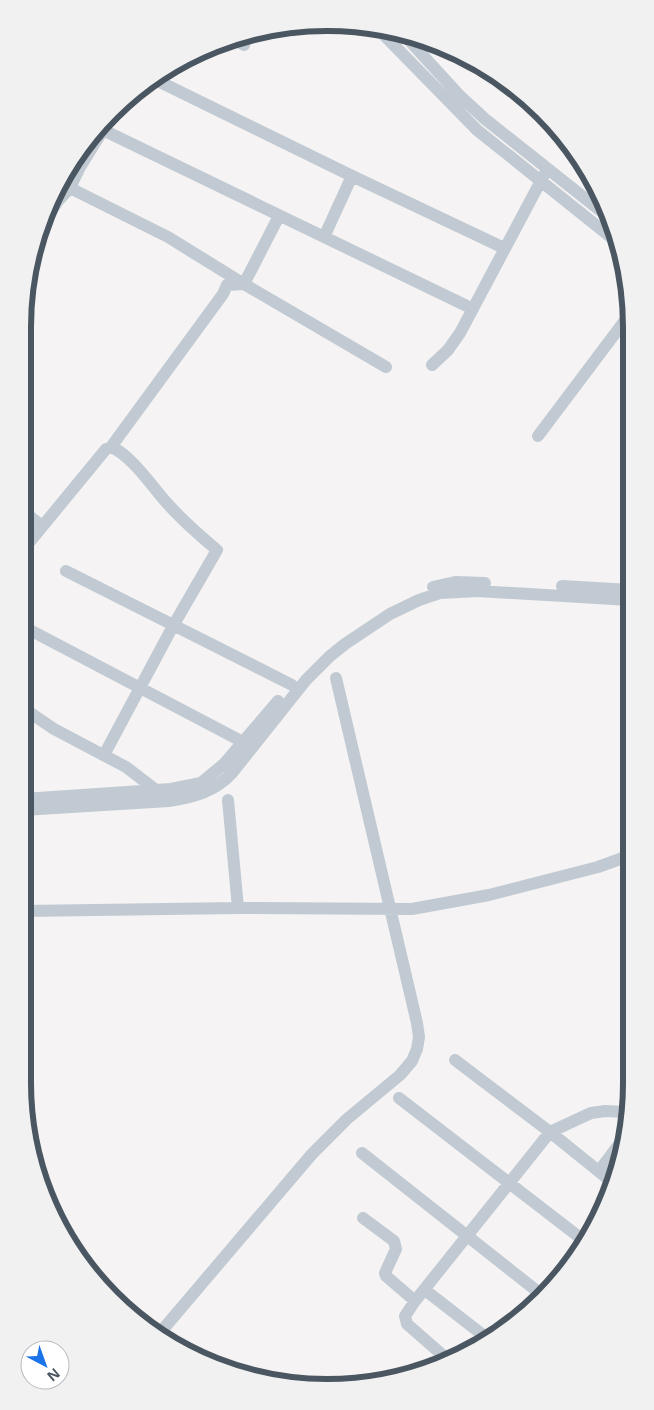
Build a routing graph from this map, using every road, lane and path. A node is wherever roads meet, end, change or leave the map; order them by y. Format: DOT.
graph roads {
  1 [pos="386,37"];
  2 [pos="412,44"];
  3 [pos="161,82"];
  4 [pos="106,131"];
  5 [pos="548,169"];
  6 [pos="76,170"];
  7 [pos="352,176"];
  8 [pos="541,181"];
  9 [pos="70,188"];
  10 [pos="61,197"];
  11 [pos="597,208"];
  12 [pos="279,216"];
  13 [pos="608,235"];
  14 [pos="324,237"];
  15 [pos="504,248"];
  16 [pos="244,284"];
  17 [pos="473,309"];
  18 [pos="623,322"];
  19 [pos="432,365"];
  20 [pos="386,367"];
  21 [pos="538,436"];
  22 [pos="111,447"];
  23 [pos="31,517"];
  24 [pos="42,526"];
  25 [pos="31,539"];
  26 [pos="66,571"];
  27 [pos="623,590"];
  28 [pos="623,600"];
  29 [pos="173,626"];
  30 [pos="364,626"];
  31 [pos="31,631"];
  32 [pos="336,678"];
  33 [pos="292,685"];
  34 [pos="140,687"];
  35 [pos="31,714"];
  36 [pos="243,742"];
  37 [pos="104,755"];
  38 [pos="156,790"];
  39 [pos="31,798"];
  40 [pos="228,800"];
  41 [pos="31,809"];
  42 [pos="623,858"];
  43 [pos="238,908"];
  44 [pos="391,910"];
  45 [pos="31,911"];
  46 [pos="455,1060"];
  47 [pos="399,1098"];
  48 [pos="621,1112"];
  49 [pos="550,1132"];
  50 [pos="615,1150"];
  51 [pos="362,1153"];
  52 [pos="599,1171"];
  53 [pos="607,1178"];
  54 [pos="508,1183"];
  55 [pos="363,1218"];
  56 [pos="468,1235"];
  57 [pos="579,1237"];
  58 [pos="424,1290"];
  59 [pos="537,1291"];
  60 [pos="415,1301"];
  61 [pos="163,1329"];
  62 [pos="482,1335"];
  63 [pos="442,1355"];
  1 -- 8 [label="street"];
  2 -- 5 [label="street"];
  3 -- 7 [label="street"];
  4 -- 12 [label="street"];
  5 -- 8 [label="street"];
  5 -- 11 [label="street"];
  6 -- 9 [label="street"];
  7 -- 14 [label="street"];
  7 -- 15 [label="street"];
  8 -- 13 [label="street"];
  8 -- 15 [label="street"];
  9 -- 10 [label="street"];
  9 -- 16 [label="street"];
  12 -- 14 [label="street"];
  12 -- 16 [label="street"];
  14 -- 17 [label="street"];
  15 -- 17 [label="street"];
  16 -- 20 [label="street"];
  16 -- 22 [label="street"];
  17 -- 19 [label="street"];
  18 -- 21 [label="street"];
  22 -- 24 [label="street"];
  22 -- 29 [label="street"];
  23 -- 24 [label="street"];
  24 -- 25 [label="street"];
  26 -- 29 [label="street"];
  27 -- 30 [label="street"];
  28 -- 30 [label="street"];
  29 -- 33 [label="street"];
  29 -- 34 [label="street"];
  30 -- 33 [label="street"];
  30 -- 41 [label="street"];
  31 -- 34 [label="street"];
  32 -- 44 [label="street"];
  33 -- 36 [label="street"];
  34 -- 36 [label="street"];
  34 -- 37 [label="street"];
  35 -- 37 [label="street"];
  36 -- 38 [label="street"];
  37 -- 38 [label="street"];
  38 -- 39 [label="street"];
  40 -- 43 [label="street"];
  42 -- 44 [label="street"];
  43 -- 44 [label="street"];
  43 -- 45 [label="street"];
  44 -- 61 [label="street"];
  46 -- 49 [label="street"];
  47 -- 54 [label="street"];
  48 -- 49 [label="street"];
  49 -- 52 [label="street"];
  49 -- 54 [label="street"];
  50 -- 52 [label="street"];
  51 -- 56 [label="street"];
  52 -- 53 [label="street"];
  54 -- 56 [label="street"];
  54 -- 57 [label="street"];
  55 -- 60 [label="street"];
  56 -- 58 [label="street"];
  56 -- 59 [label="street"];
  58 -- 60 [label="street"];
  58 -- 62 [label="street"];
  60 -- 63 [label="street"];
}
